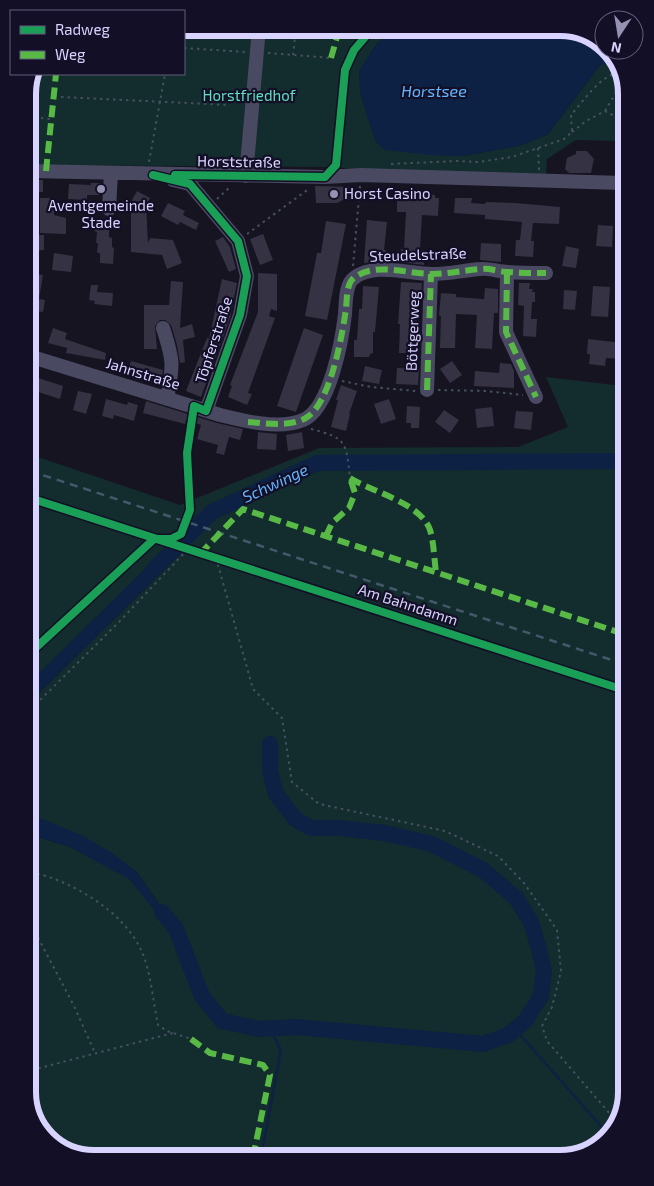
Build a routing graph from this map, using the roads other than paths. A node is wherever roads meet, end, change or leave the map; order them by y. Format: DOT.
graph roads {
  1 [pos="257,36"];
  2 [pos="36,171"];
  3 [pos="111,173"];
  4 [pos="150,175"];
  5 [pos="244,176"];
  6 [pos="618,183"];
  7 [pos="109,209"];
  8 [pos="507,272"];
  9 [pos="546,273"];
  10 [pos="431,274"];
  11 [pos="163,328"];
  12 [pos="36,358"];
  13 [pos="427,390"];
  14 [pos="166,398"];
  15 [pos="536,398"];
  16 [pos="206,411"];
  17 [pos="248,422"];
  1 -- 5 [label="street"];
  2 -- 3 [label="street, Horststraße"];
  3 -- 4 [label="street, Horststraße"];
  3 -- 7 [label="street"];
  4 -- 5 [label="street, Horststraße"];
  4 -- 16 [label="street, Töpferstraße"];
  5 -- 6 [label="street, Horststraße"];
  8 -- 9 [label="street, Steudelstraße"];
  8 -- 10 [label="street, Steudelstraße"];
  8 -- 15 [label="street"];
  10 -- 13 [label="street, Böttgerweg"];
  10 -- 17 [label="street, Steudelstraße"];
  11 -- 14 [label="street"];
  12 -- 14 [label="street, Jahnstraße"];
  14 -- 16 [label="street, Jahnstraße"];
  16 -- 17 [label="street, Jahnstraße"];
}
